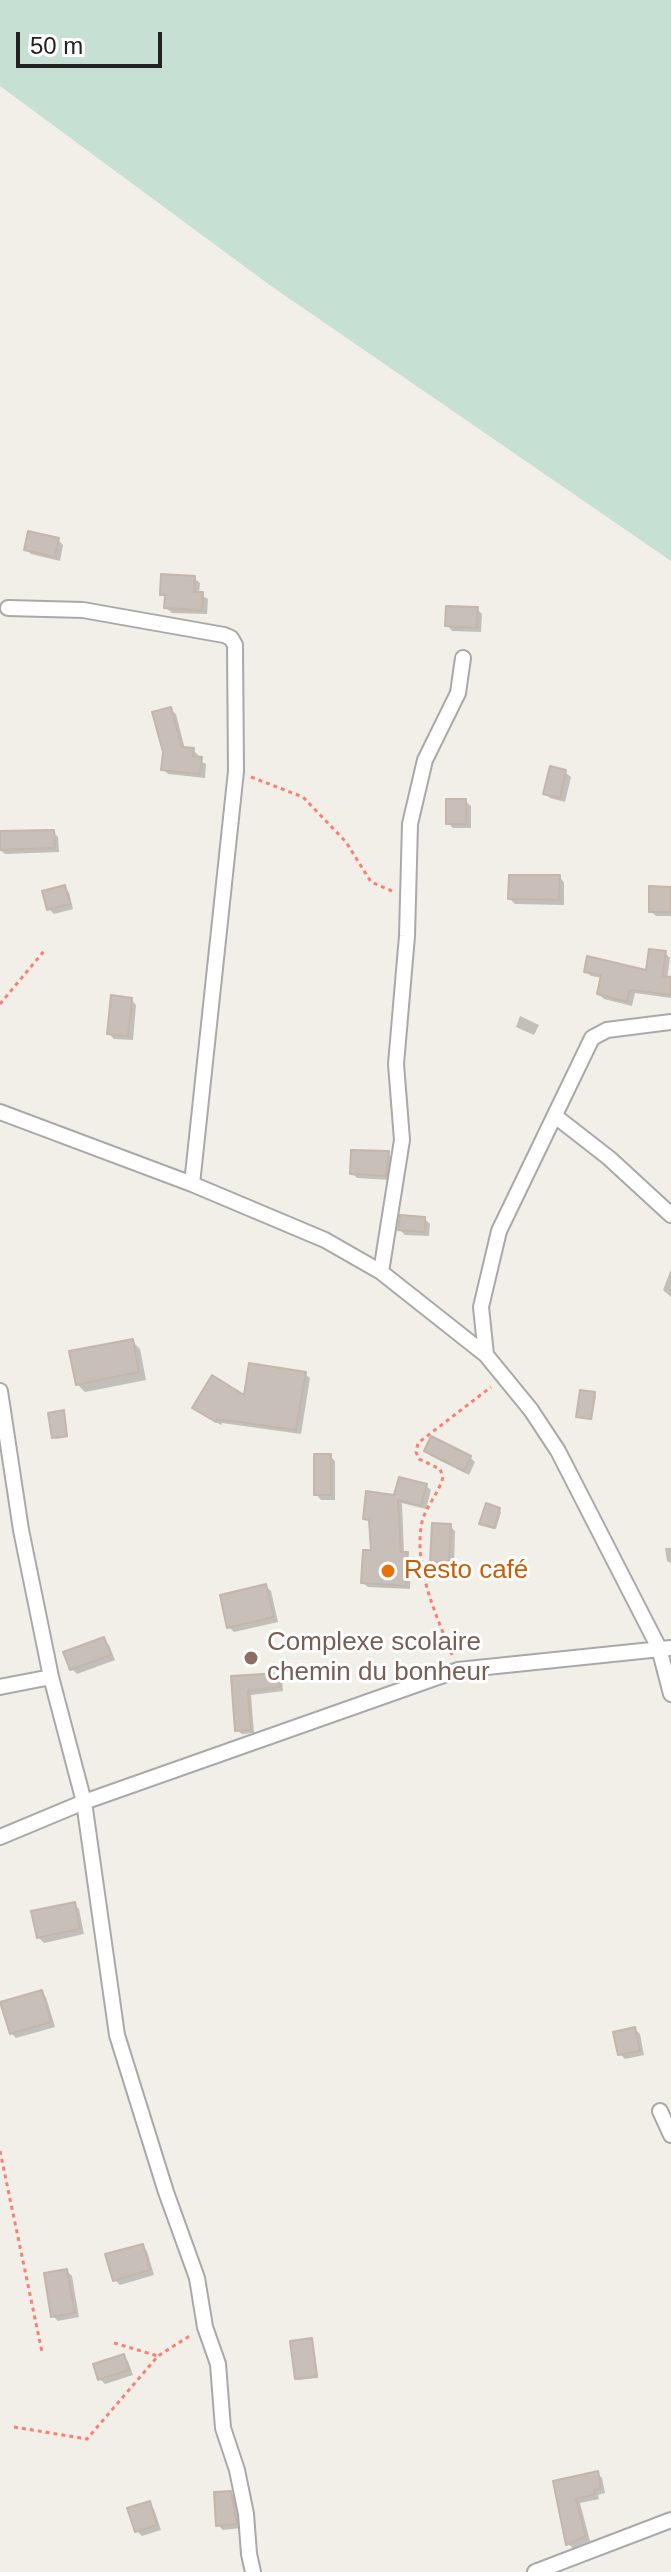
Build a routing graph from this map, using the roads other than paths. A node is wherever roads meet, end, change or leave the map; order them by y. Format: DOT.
graph roads {
  1 [pos="8,608"];
  2 [pos="463,658"];
  3 [pos="671,1022"];
  4 [pos="0,1112"];
  5 [pos="555,1116"];
  6 [pos="192,1184"];
  7 [pos="671,1215"];
  8 [pos="381,1272"];
  9 [pos="486,1355"];
  10 [pos="0,1391"];
  11 [pos="665,1648"];
  12 [pos="51,1677"];
  13 [pos="0,1687"];
  14 [pos="671,1694"];
  15 [pos="84,1802"];
  16 [pos="0,1837"];
  17 [pos="660,2111"];
  18 [pos="671,2135"];
  19 [pos="671,2520"];
  20 [pos="253,2572"];
  21 [pos="535,2572"];
  1 -- 6 [label="street"];
  2 -- 8 [label="street"];
  3 -- 5 [label="street"];
  4 -- 6 [label="street"];
  5 -- 7 [label="street"];
  5 -- 9 [label="street"];
  6 -- 8 [label="street"];
  8 -- 9 [label="street"];
  9 -- 11 [label="street"];
  10 -- 12 [label="street"];
  11 -- 14 [label="street"];
  11 -- 15 [label="street"];
  12 -- 13 [label="street"];
  12 -- 15 [label="street"];
  15 -- 16 [label="street"];
  15 -- 20 [label="street"];
  17 -- 18 [label="street"];
  19 -- 21 [label="street"];
}
